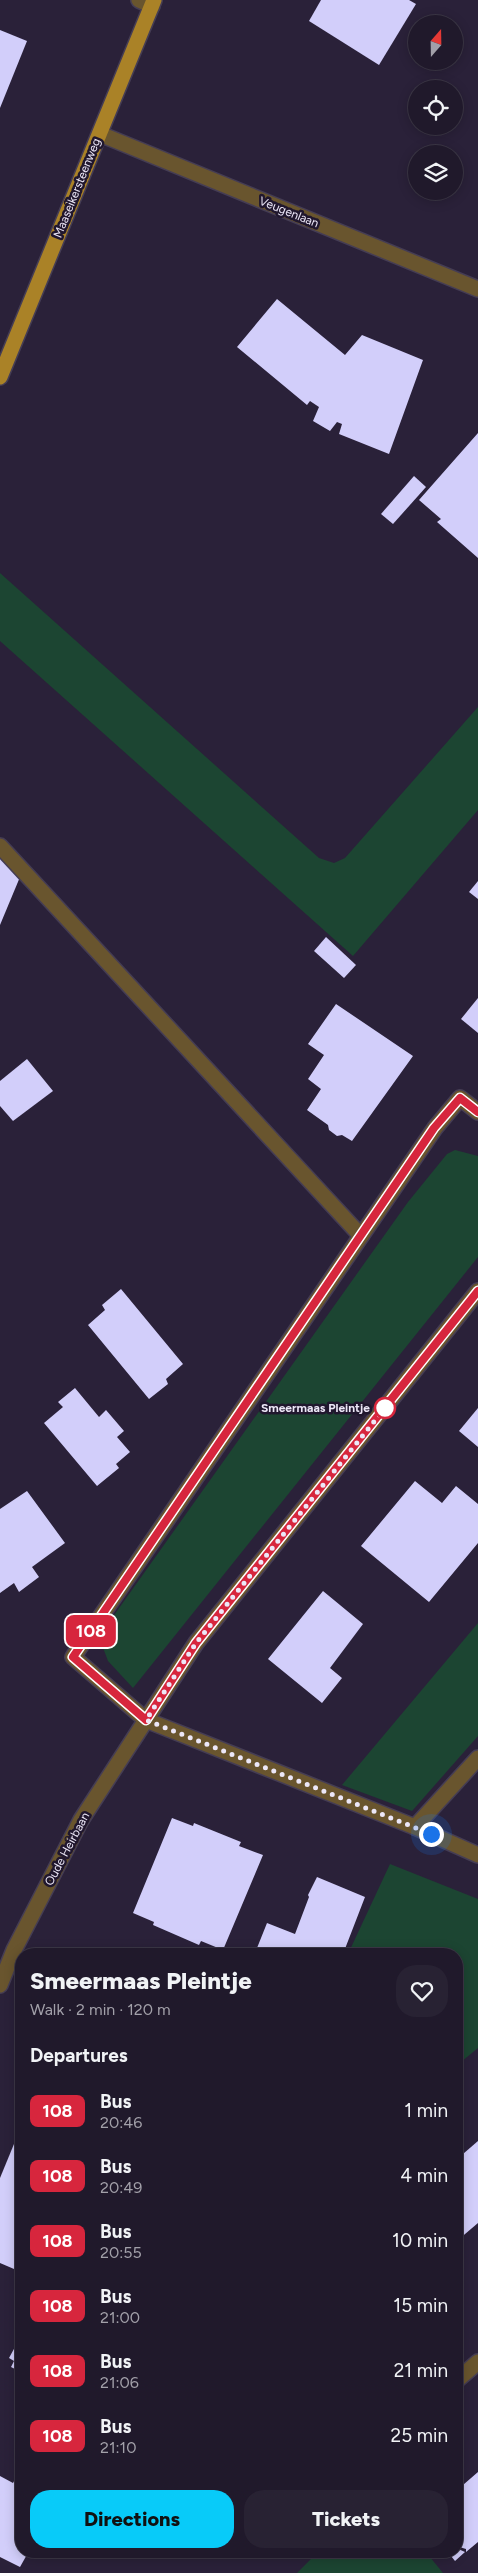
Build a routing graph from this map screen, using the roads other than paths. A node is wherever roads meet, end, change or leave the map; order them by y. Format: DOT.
graph roads {
  1 [pos="148,2"];
  2 [pos="100,134"];
  3 [pos="478,289"];
  4 [pos="0,377"];
  5 [pos="0,846"];
  6 [pos="478,1112"];
  7 [pos="361,1236"];
  8 [pos="478,1291"];
  9 [pos="146,1720"];
  10 [pos="478,1758"];
  11 [pos="415,1827"];
  12 [pos="478,1855"];
  13 [pos="15,1948"];
  14 [pos="15,1948"];
  15 [pos="0,1985"];
  16 [pos="478,2362"];
  17 [pos="463,2375"];
  1 -- 2 [label="main road, Maaseikersteenweg"];
  2 -- 3 [label="street, Veugenlaan"];
  2 -- 4 [label="main road, Maaseikersteenweg"];
  5 -- 7 [label="street"];
  6 -- 7 [label="street"];
  7 -- 9 [label="street"];
  8 -- 9 [label="street, Oude Heirbaan"];
  9 -- 11 [label="street"];
  9 -- 14 [label="street, Oude Heirbaan"];
  10 -- 11 [label="street"];
  11 -- 12 [label="street"];
  13 -- 15 [label="street, Oude Heirbaan"];
  16 -- 17 [label="street"];
}
